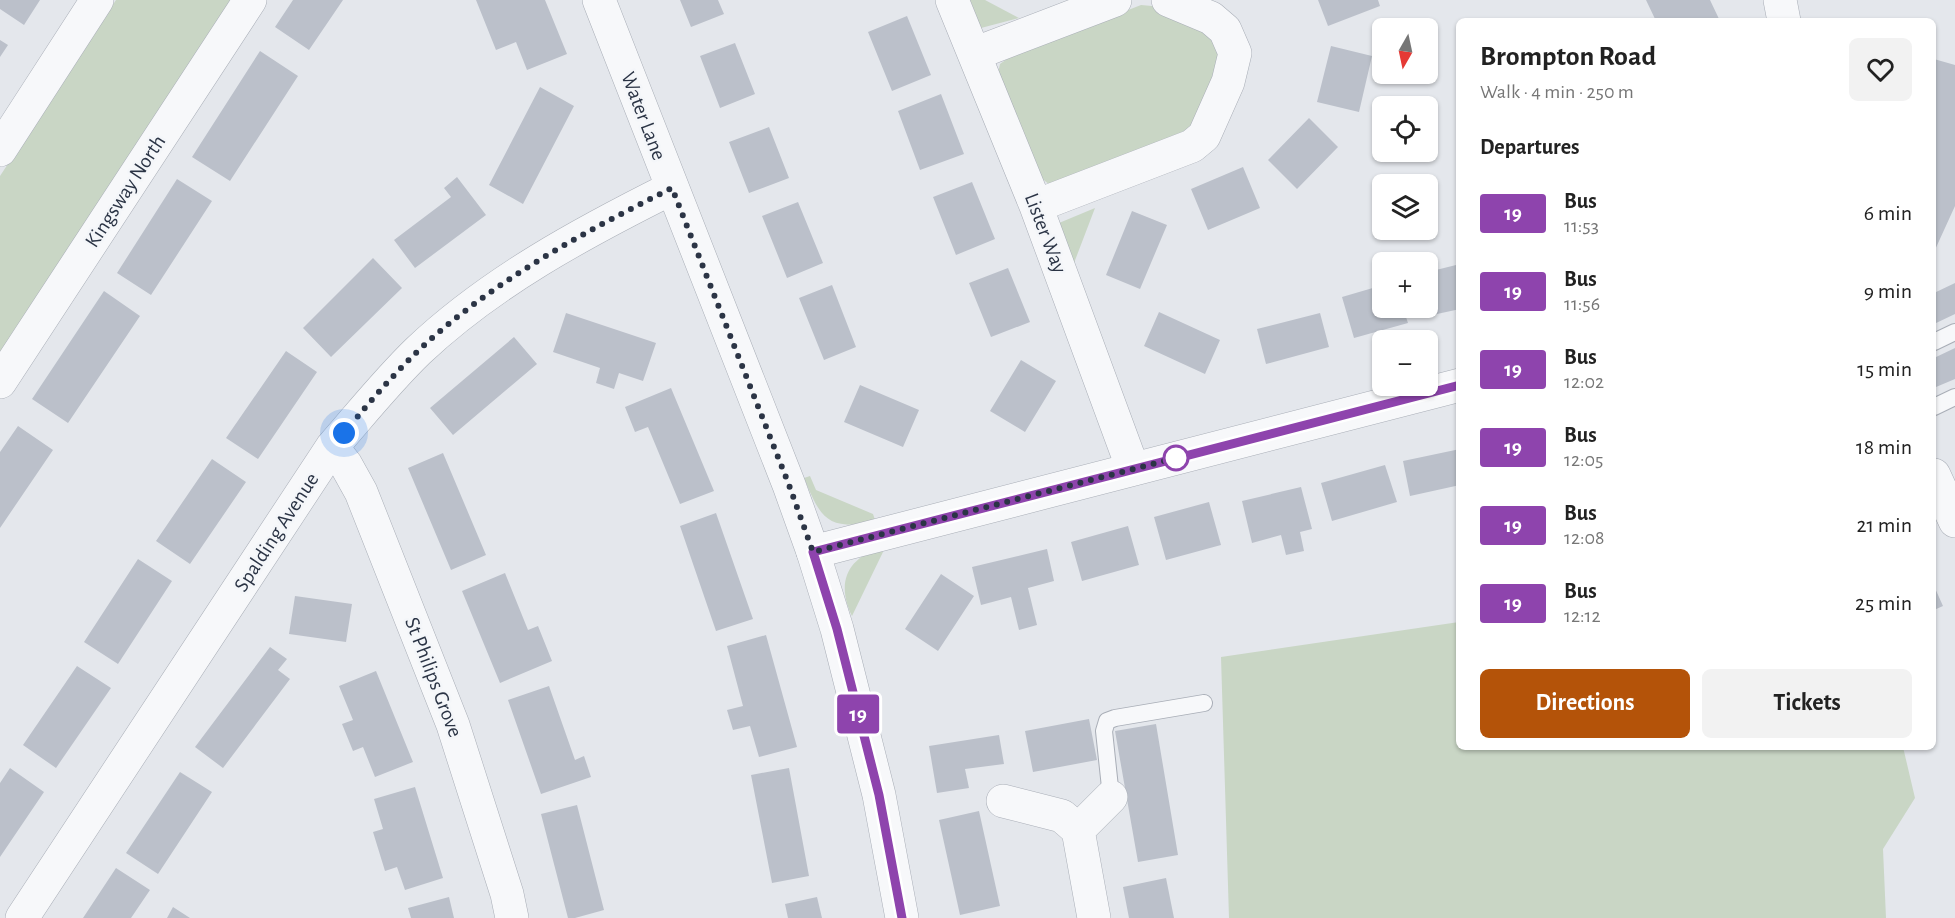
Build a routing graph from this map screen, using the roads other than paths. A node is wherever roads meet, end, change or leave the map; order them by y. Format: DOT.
graph roads {
  1 [pos="98,0"];
  2 [pos="250,0"];
  3 [pos="599,0"];
  4 [pos="952,0"];
  5 [pos="1115,0"];
  6 [pos="1168,0"];
  7 [pos="1779,0"];
  8 [pos="1783,18"];
  9 [pos="974,54"];
  10 [pos="0,150"];
  11 [pos="672,188"];
  12 [pos="1036,206"];
  13 [pos="1955,332"];
  14 [pos="1936,341"];
  15 [pos="0,382"];
  16 [pos="1456,386"];
  17 [pos="1955,397"];
  18 [pos="1936,406"];
  19 [pos="332,447"];
  20 [pos="1133,469"];
  21 [pos="813,552"];
  22 [pos="1204,703"];
  23 [pos="1111,797"];
  24 [pos="1003,801"];
  25 [pos="1078,830"];
  26 [pos="22,918"];
  27 [pos="512,918"];
  28 [pos="902,918"];
  29 [pos="1095,918"];
  1 -- 10 [label="street"];
  2 -- 15 [label="street, Kingsway North"];
  3 -- 11 [label="street, Water Lane"];
  4 -- 9 [label="street, Lister Way"];
  5 -- 9 [label="street"];
  6 -- 12 [label="street"];
  7 -- 8 [label="street"];
  9 -- 12 [label="street, Lister Way"];
  11 -- 19 [label="street, Spalding Avenue"];
  11 -- 21 [label="street, Water Lane"];
  12 -- 20 [label="street, Lister Way"];
  13 -- 14 [label="lane"];
  16 -- 20 [label="street"];
  17 -- 18 [label="lane"];
  19 -- 26 [label="street, Spalding Avenue"];
  19 -- 27 [label="street, St Philips Grove"];
  20 -- 21 [label="street"];
  21 -- 28 [label="street, Water Lane"];
  22 -- 23 [label="lane"];
  23 -- 25 [label="street"];
  24 -- 25 [label="street"];
  25 -- 29 [label="street"];
}
